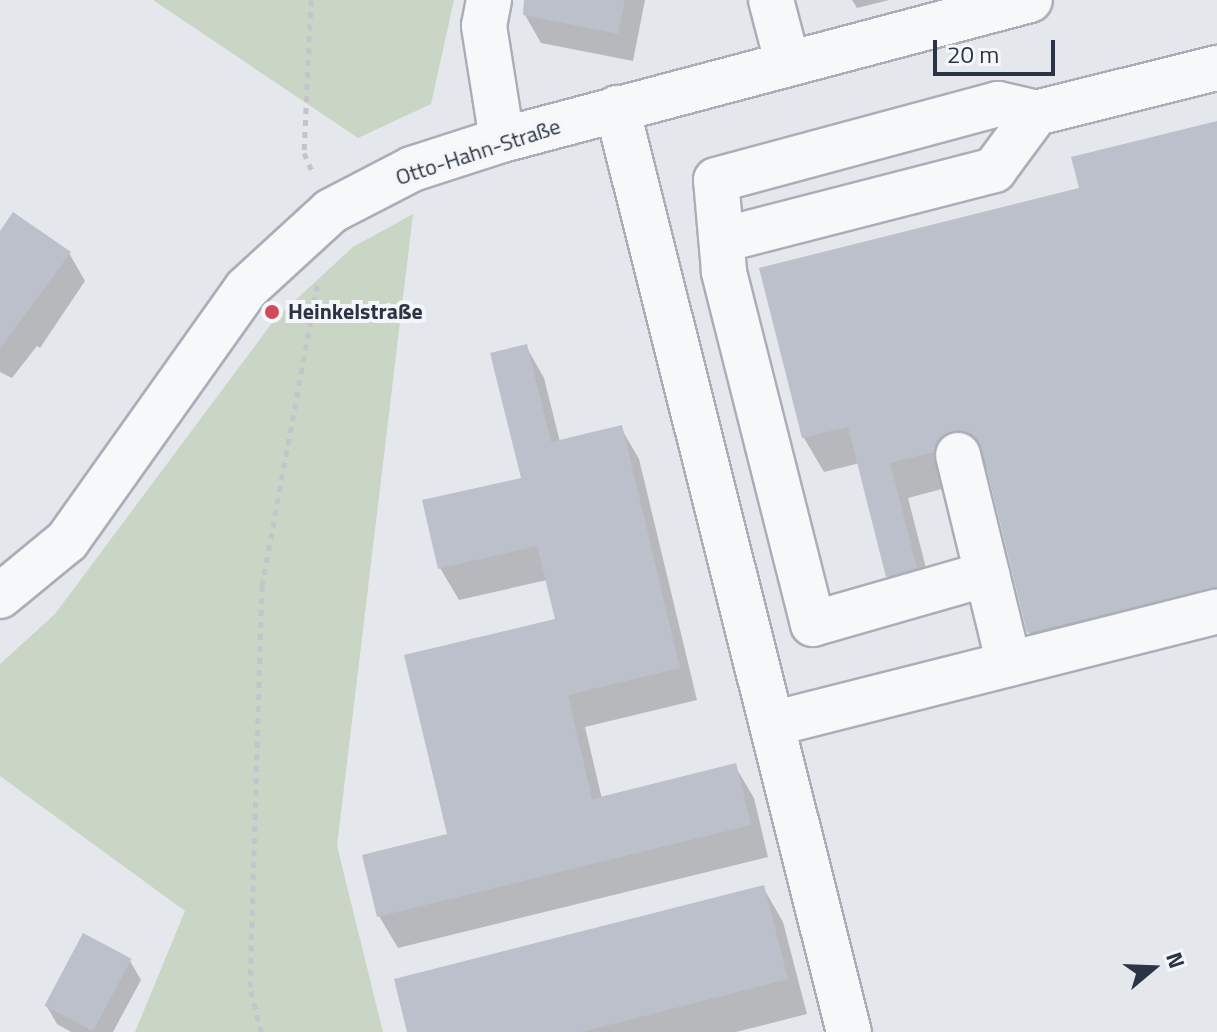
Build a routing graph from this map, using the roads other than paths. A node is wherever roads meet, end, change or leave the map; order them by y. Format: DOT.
graph roads {
  1 [pos="489,0"];
  2 [pos="771,0"];
  3 [pos="1030,0"];
  4 [pos="787,61"];
  5 [pos="1217,68"];
  6 [pos="617,108"];
  7 [pos="1036,113"];
  8 [pos="502,140"];
  9 [pos="722,240"];
  10 [pos="958,455"];
  11 [pos="987,574"];
  12 [pos="0,596"];
  13 [pos="1217,611"];
  14 [pos="1009,664"];
  15 [pos="773,730"];
  16 [pos="849,1032"];
  1 -- 8 [label="street"];
  2 -- 4 [label="street"];
  3 -- 4 [label="street, Otto-Hahn-Straße"];
  4 -- 6 [label="street, Otto-Hahn-Straße"];
  5 -- 7 [label="street"];
  6 -- 8 [label="street, Otto-Hahn-Straße"];
  6 -- 15 [label="street"];
  7 -- 9 [label="street"];
  7 -- 9 [label="street"];
  8 -- 12 [label="street, Otto-Hahn-Straße"];
  9 -- 11 [label="street"];
  10 -- 11 [label="street"];
  11 -- 14 [label="street"];
  13 -- 14 [label="street"];
  14 -- 15 [label="street"];
  15 -- 16 [label="street"];
}
